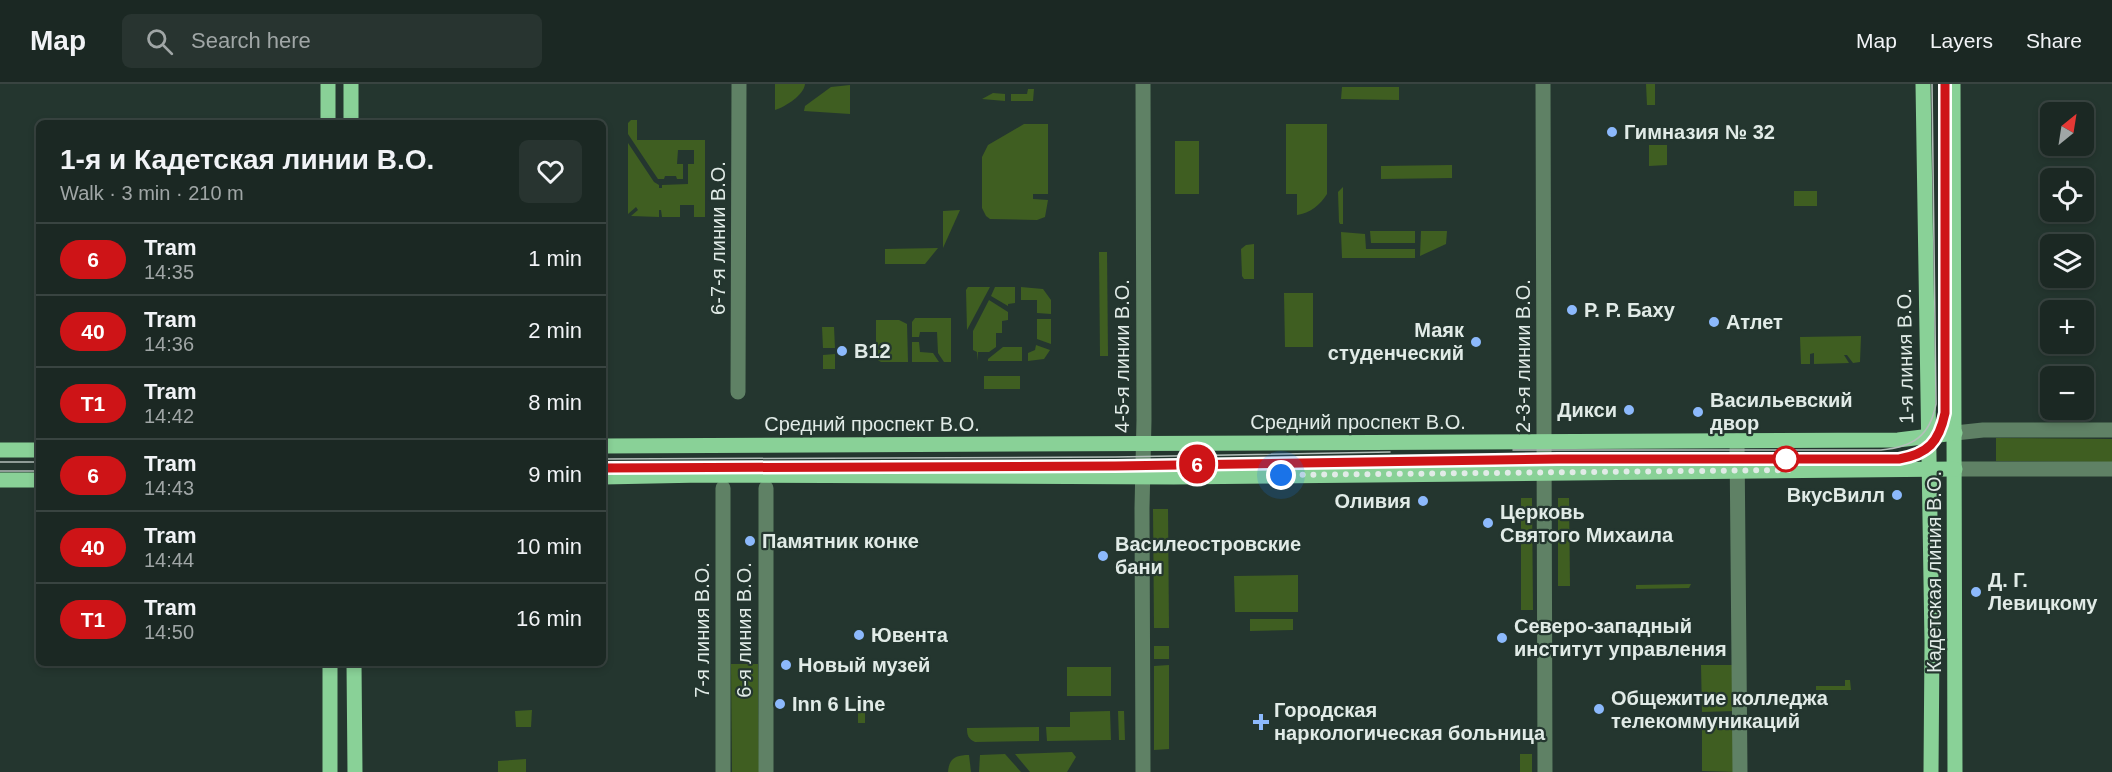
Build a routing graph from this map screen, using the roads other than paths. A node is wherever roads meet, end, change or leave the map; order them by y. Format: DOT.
graph roads {
  1 [pos="328,84"];
  2 [pos="351,84"];
  3 [pos="739,84"];
  4 [pos="1143,84"];
  5 [pos="1543,84"];
  6 [pos="1923,84"];
  7 [pos="1953,84"];
  8 [pos="328,120"];
  9 [pos="351,120"];
  10 [pos="738,392"];
  11 [pos="2112,430"];
  12 [pos="1955,433"];
  13 [pos="1928,436"];
  14 [pos="1737,441"];
  15 [pos="1544,443"];
  16 [pos="1143,444"];
  17 [pos="606,446"];
  18 [pos="0,450"];
  19 [pos="36,450"];
  20 [pos="1928,469"];
  21 [pos="1955,469"];
  22 [pos="2112,469"];
  23 [pos="1738,470"];
  24 [pos="1544,472"];
  25 [pos="606,477"];
  26 [pos="1143,477"];
  27 [pos="0,480"];
  28 [pos="36,480"];
  29 [pos="723,488"];
  30 [pos="766,488"];
  31 [pos="330,666"];
  32 [pos="354,666"];
  33 [pos="330,772"];
  34 [pos="355,772"];
  35 [pos="723,772"];
  36 [pos="766,772"];
  37 [pos="1143,772"];
  38 [pos="1545,772"];
  39 [pos="1740,772"];
  40 [pos="1931,772"];
  41 [pos="1955,772"];
  1 -- 8 [label="main road"];
  2 -- 9 [label="main road"];
  3 -- 10 [label="street, 6-7-я линии В.О."];
  4 -- 16 [label="street, 4-5-я линии В.О."];
  5 -- 15 [label="street, 2-3-я линии В.О."];
  6 -- 13 [label="main road, 1-я линия В.О."];
  7 -- 12 [label="main road, Кадетская линия В.О."];
  11 -- 12 [label="street, Средний проспект В.О."];
  12 -- 13 [label="main road, Средний проспект В.О."];
  12 -- 21 [label="main road, Кадетская линия В.О."];
  13 -- 14 [label="main road, Средний проспект В.О."];
  13 -- 20 [label="main road, 1-я линия В.О."];
  14 -- 15 [label="main road, Средний проспект В.О."];
  14 -- 23 [label="street"];
  15 -- 16 [label="main road, Средний проспект В.О."];
  15 -- 24 [label="street, 2-3-я линии В.О."];
  16 -- 17 [label="main road, Средний проспект В.О."];
  16 -- 26 [label="street, 4-5-я линии В.О."];
  18 -- 19 [label="main road"];
  20 -- 21 [label="main road"];
  20 -- 23 [label="main road"];
  20 -- 40 [label="main road, 1-я линия В.О."];
  21 -- 22 [label="street"];
  21 -- 41 [label="main road, Кадетская линия В.О."];
  23 -- 24 [label="main road"];
  23 -- 39 [label="street"];
  24 -- 26 [label="main road"];
  24 -- 38 [label="street, 2-3-я линии В.О."];
  25 -- 26 [label="main road"];
  26 -- 37 [label="street, 4-5-я линии В.О."];
  27 -- 28 [label="main road"];
  29 -- 35 [label="street, 7-я линия В.О."];
  30 -- 36 [label="street, 6-я линия В.О."];
  31 -- 33 [label="main road"];
  32 -- 34 [label="main road"];
}
